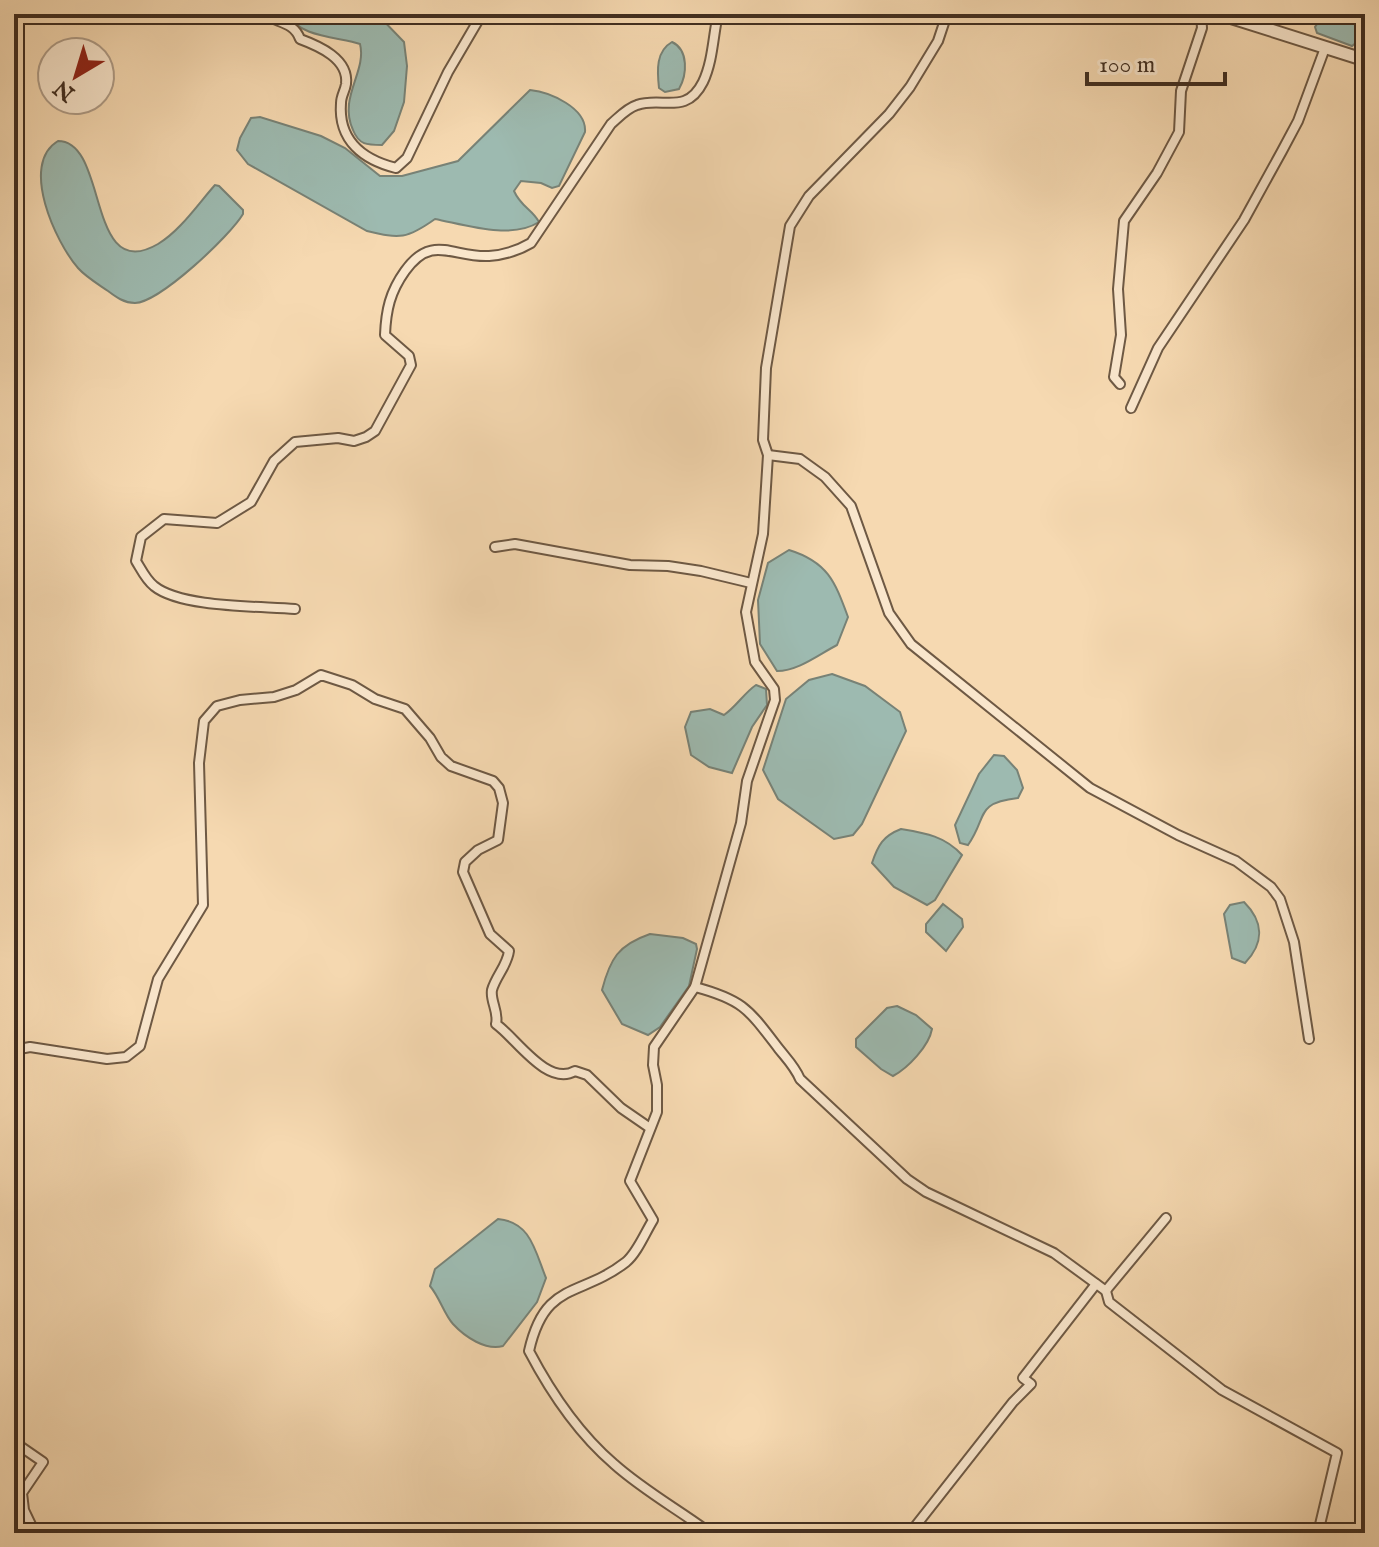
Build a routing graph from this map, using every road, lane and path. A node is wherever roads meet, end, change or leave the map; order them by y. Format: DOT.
graph roads {
  1 [pos="18,14"];
  2 [pos="264,14"];
  3 [pos="482,14"];
  4 [pos="718,14"];
  5 [pos="947,14"];
  6 [pos="1201,14"];
  7 [pos="1220,14"];
  8 [pos="14,39"];
  9 [pos="1325,48"];
  10 [pos="1365,60"];
  11 [pos="1120,384"];
  12 [pos="1131,408"];
  13 [pos="768,455"];
  14 [pos="495,547"];
  15 [pos="751,583"];
  16 [pos="295,609"];
  17 [pos="695,987"];
  18 [pos="1309,1039"];
  19 [pos="14,1050"];
  20 [pos="650,1128"];
  21 [pos="1166,1218"];
  22 [pos="1096,1284"];
  23 [pos="1106,1291"];
  24 [pos="14,1442"];
  25 [pos="35,1533"];
  26 [pos="710,1533"];
  27 [pos="910,1533"];
  28 [pos="1318,1533"];
  1 -- 8 [label="street"];
  2 -- 3 [label="street"];
  4 -- 16 [label="street"];
  5 -- 13 [label="street"];
  6 -- 11 [label="street"];
  7 -- 9 [label="street"];
  9 -- 10 [label="street"];
  9 -- 12 [label="street"];
  13 -- 15 [label="street"];
  13 -- 18 [label="street"];
  14 -- 15 [label="street"];
  15 -- 17 [label="street"];
  17 -- 20 [label="street"];
  17 -- 22 [label="street"];
  19 -- 20 [label="street"];
  20 -- 26 [label="street"];
  21 -- 23 [label="street"];
  22 -- 23 [label="street"];
  22 -- 27 [label="street"];
  23 -- 28 [label="street"];
  24 -- 25 [label="street"];
}
